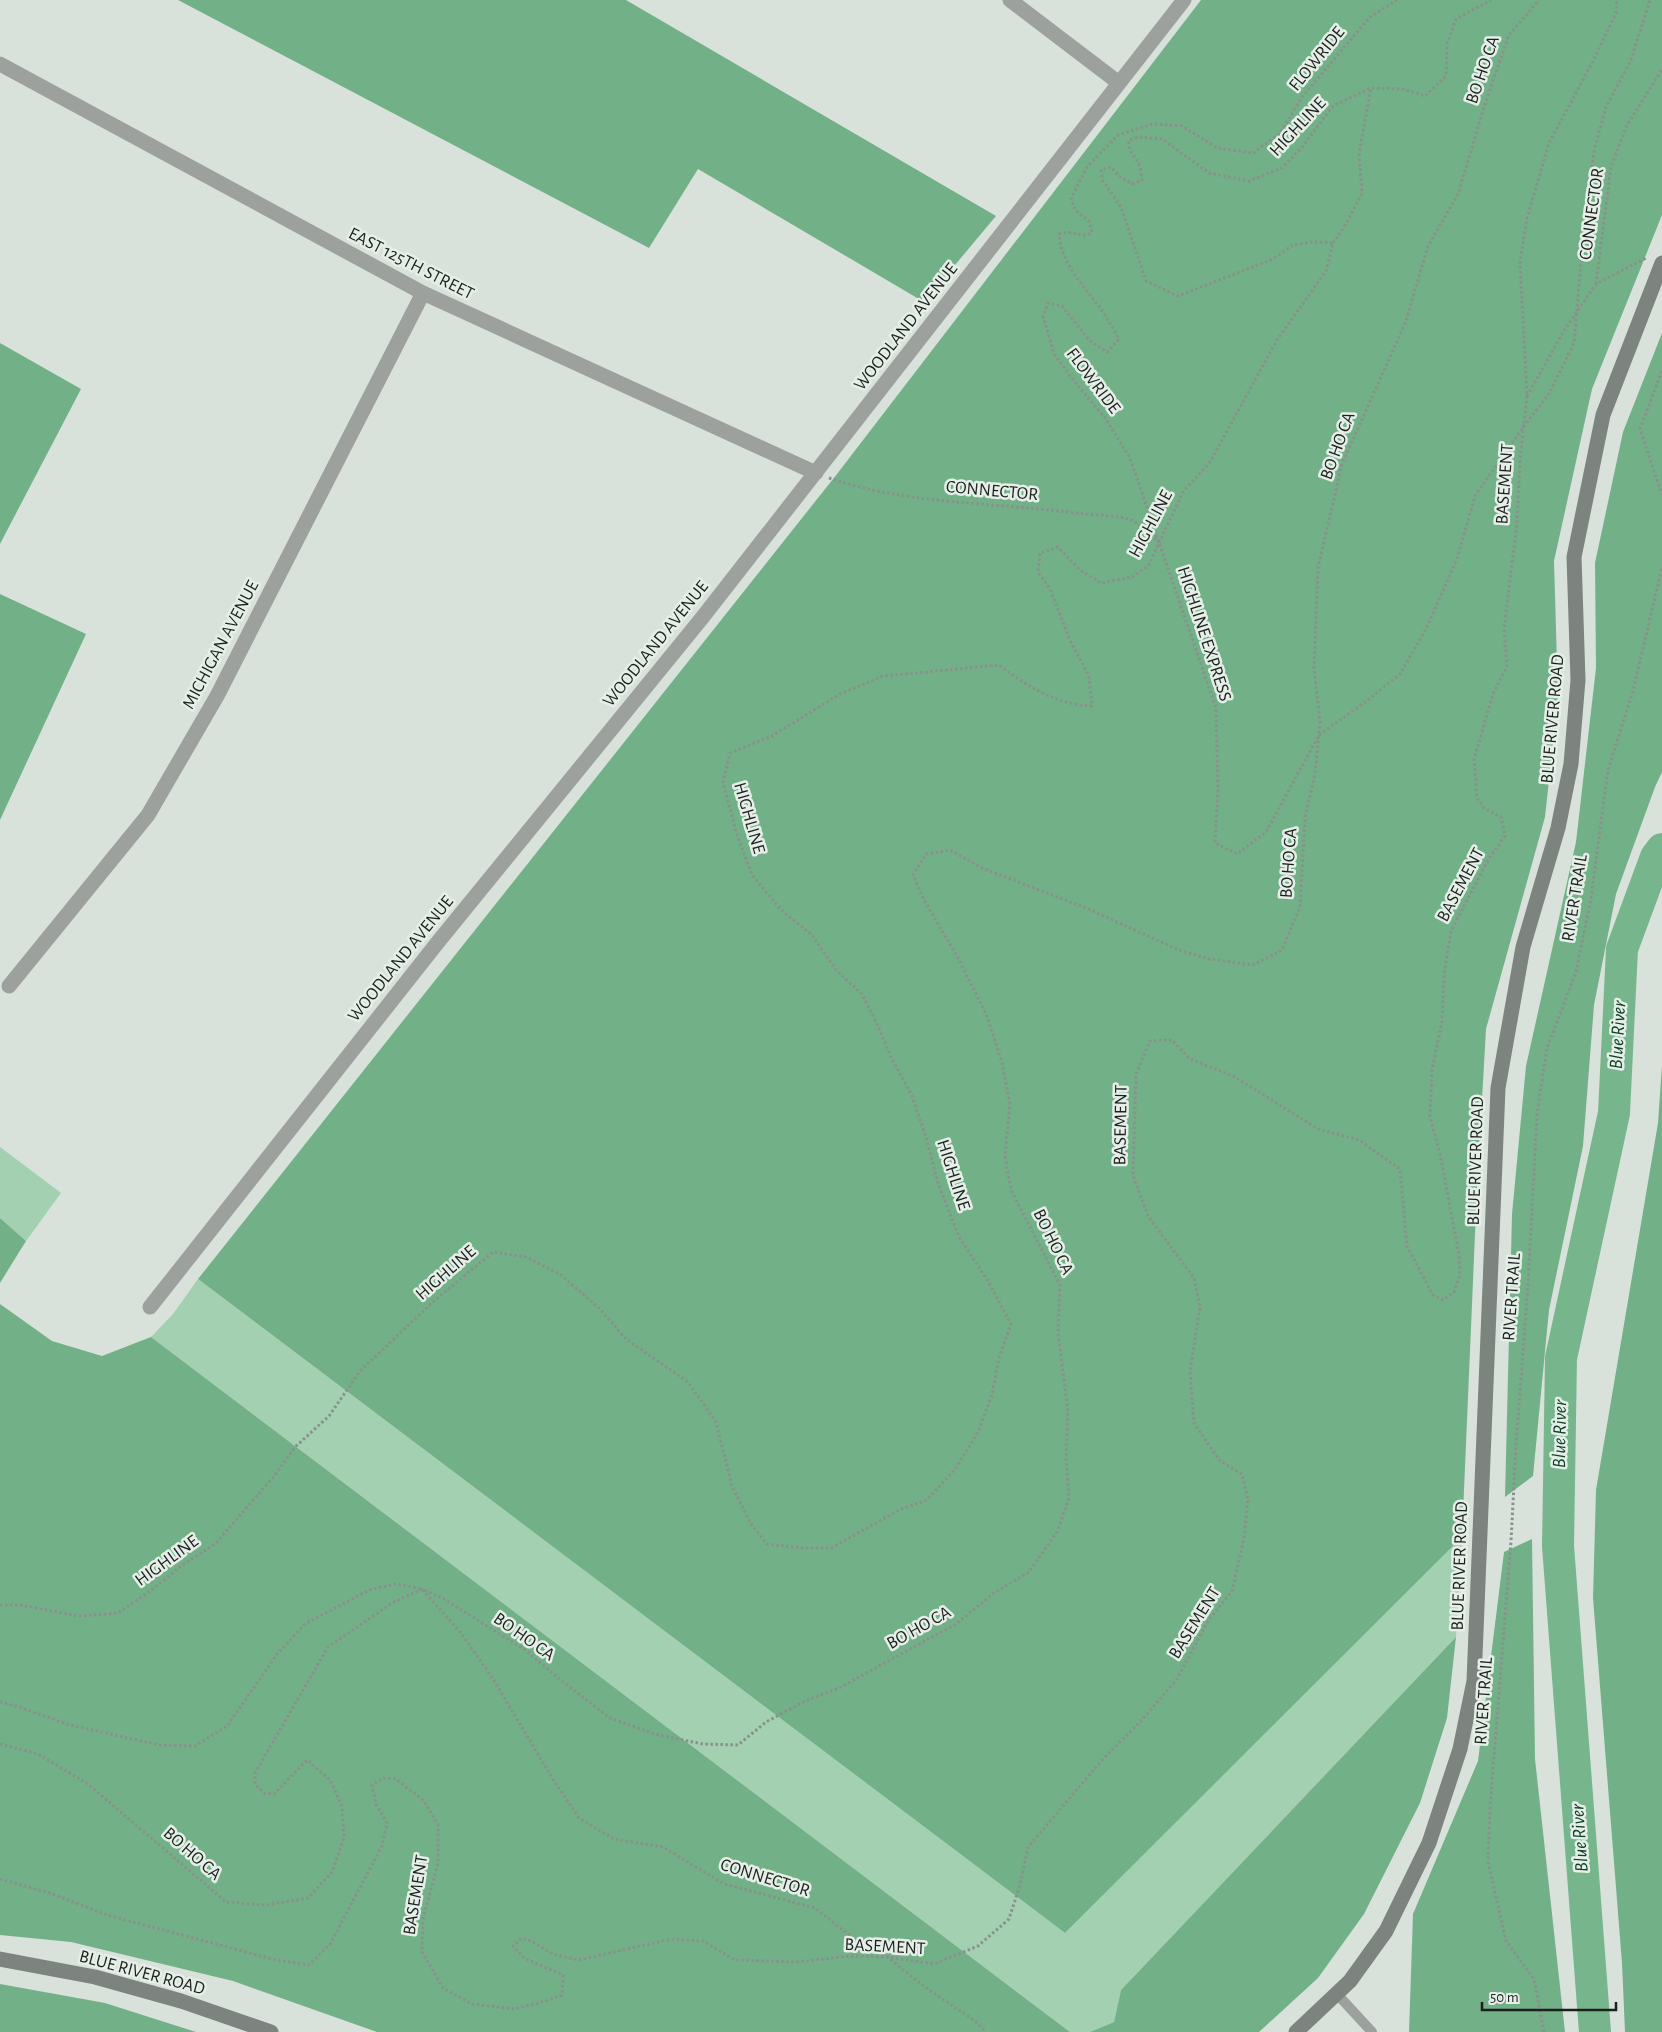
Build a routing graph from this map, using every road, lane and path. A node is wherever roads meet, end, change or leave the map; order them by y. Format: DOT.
graph roads {
  1 [pos="1010,0"];
  2 [pos="1184,0"];
  3 [pos="1397,0"];
  4 [pos="1491,0"];
  5 [pos="1539,0"];
  6 [pos="1617,0"];
  7 [pos="1650,0"];
  8 [pos="0,64"];
  9 [pos="1662,69"];
  10 [pos="1119,83"];
  11 [pos="1372,88"];
  12 [pos="1333,243"];
  13 [pos="1658,258"];
  14 [pos="1596,284"];
  15 [pos="422,294"];
  16 [pos="1577,311"];
  17 [pos="1662,371"];
  18 [pos="1527,396"];
  19 [pos="1524,426"];
  20 [pos="816,474"];
  21 [pos="1662,495"];
  22 [pos="1160,542"];
  23 [pos="1662,567"];
  24 [pos="1319,735"];
  25 [pos="10,986"];
  26 [pos="150,1307"];
  27 [pos="422,1589"];
  28 [pos="0,1605"];
  29 [pos="0,1702"];
  30 [pos="0,1744"];
  31 [pos="0,1879"];
  32 [pos="887,1957"];
  33 [pos="0,1959"];
  34 [pos="1337,1994"];
  35 [pos="272,2032"];
  36 [pos="986,2032"];
  37 [pos="1296,2032"];
  38 [pos="1372,2032"];
  39 [pos="1544,2032"];
  1 -- 10 [label="street"];
  2 -- 10 [label="street, WOODLAND AVENUE"];
  3 -- 22 [label="path, FLOWRIDE"];
  4 -- 11 [label="path, HIGHLINE"];
  5 -- 24 [label="path, BO HO CA"];
  6 -- 18 [label="path"];
  7 -- 16 [label="path"];
  8 -- 15 [label="street, EAST 125TH STREET"];
  9 -- 14 [label="path, CONNECTOR"];
  10 -- 20 [label="street, WOODLAND AVENUE"];
  11 -- 12 [label="path"];
  11 -- 12 [label="path, HIGHLINE"];
  12 -- 22 [label="path, HIGHLINE"];
  13 -- 14 [label="path, CONNECTOR"];
  13 -- 34 [label="street, BLUE RIVER ROAD"];
  14 -- 16 [label="path, CONNECTOR"];
  15 -- 20 [label="street, EAST 125TH STREET"];
  15 -- 25 [label="street, MICHIGAN AVENUE"];
  16 -- 18 [label="path, CONNECTOR"];
  16 -- 19 [label="path"];
  17 -- 21 [label="path"];
  18 -- 19 [label="path, BASEMENT"];
  19 -- 24 [label="path, HIGHLINE EXPRESS"];
  19 -- 32 [label="path, BASEMENT"];
  20 -- 22 [label="path, CONNECTOR"];
  20 -- 26 [label="street, WOODLAND AVENUE"];
  22 -- 24 [label="path, HIGHLINE EXPRESS"];
  22 -- 28 [label="path, HIGHLINE"];
  23 -- 39 [label="path, RIVER TRAIL"];
  24 -- 27 [label="path, BO HO CA"];
  27 -- 29 [label="path"];
  27 -- 30 [label="path, BO HO CA"];
  27 -- 32 [label="path, CONNECTOR"];
  31 -- 32 [label="path, BASEMENT"];
  32 -- 36 [label="path, CONNECTOR"];
  33 -- 35 [label="street, BLUE RIVER ROAD"];
  34 -- 37 [label="street, BLUE RIVER ROAD"];
  34 -- 38 [label="lane"];
}
